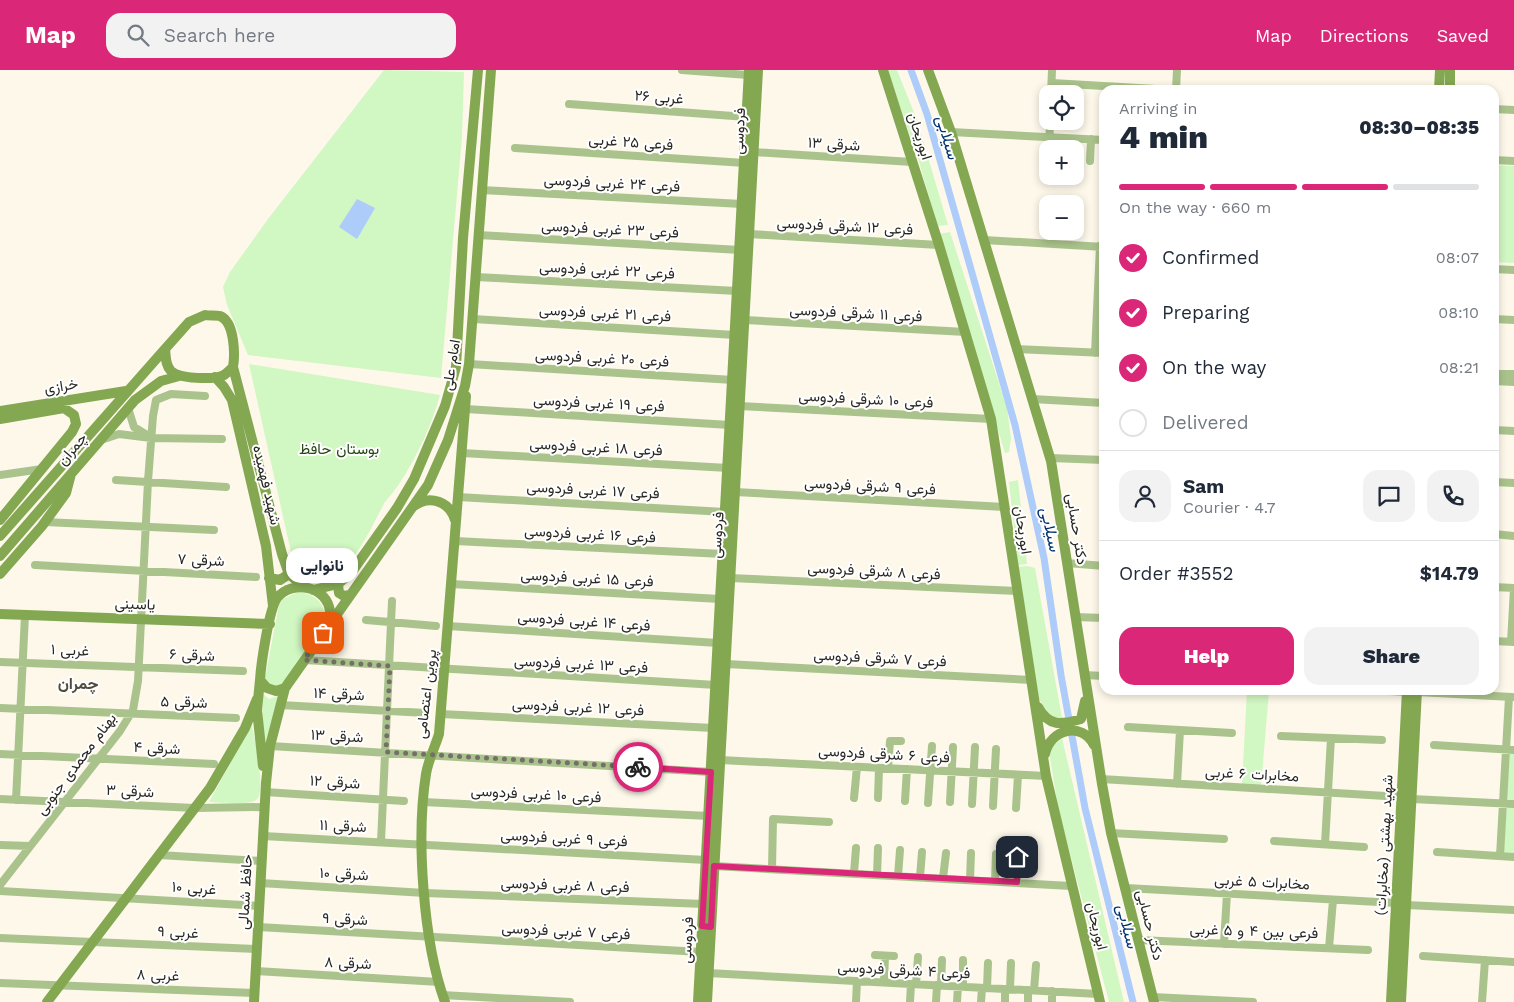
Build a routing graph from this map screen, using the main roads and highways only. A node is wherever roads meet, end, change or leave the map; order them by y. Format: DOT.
graph roads {
  1 [pos="478,70"];
  2 [pos="490,70"];
  3 [pos="883,70"];
  4 [pos="928,70"];
  5 [pos="1440,70"];
  6 [pos="1450,70"];
  7 [pos="753,72"];
  8 [pos="1440,85"];
  9 [pos="1450,85"];
  10 [pos="463,238"];
  11 [pos="478,240"];
  12 [pos="462,269"];
  13 [pos="476,273"];
  14 [pos="165,349"];
  15 [pos="738,353"];
  16 [pos="233,367"];
  17 [pos="179,376"];
  18 [pos="215,377"];
  19 [pos="465,386"];
  20 [pos="126,391"];
  21 [pos="59,408"];
  22 [pos="0,411"];
  23 [pos="0,418"];
  24 [pos="85,438"];
  25 [pos="58,449"];
  26 [pos="71,472"];
  27 [pos="411,508"];
  28 [pos="0,520"];
  29 [pos="456,524"];
  30 [pos="0,536"];
  31 [pos="0,556"];
  32 [pos="0,574"];
  33 [pos="290,574"];
  34 [pos="269,578"];
  35 [pos="338,584"];
  36 [pos="308,588"];
  37 [pos="350,595"];
  38 [pos="273,606"];
  39 [pos="0,614"];
  40 [pos="270,624"];
  41 [pos="327,628"];
  42 [pos="304,660"];
  43 [pos="260,680"];
  44 [pos="285,688"];
  45 [pos="1086,691"];
  46 [pos="1412,695"];
  47 [pos="257,699"];
  48 [pos="1035,701"];
  49 [pos="1097,753"];
  50 [pos="1044,761"];
  51 [pos="265,787"];
  52 [pos="710,863"];
  53 [pos="1401,904"];
  54 [pos="707,926"];
  55 [pos="254,997"];
  56 [pos="444,998"];
  57 [pos="1099,998"];
  58 [pos="1153,1000"];
  59 [pos="47,1002"];
  60 [pos="698,1002"];
  61 [pos="707,1002"];
  62 [pos="1390,1002"];
  63 [pos="1401,1002"];
  1 -- 10 [label="main road, امام علی"];
  2 -- 11 [label="main road, امام علی"];
  3 -- 48 [label="main road, ابوریحان"];
  4 -- 45 [label="main road, دکتر حسابی"];
  5 -- 8 [label="main road"];
  6 -- 9 [label="main road"];
  7 -- 15 [label="main road, فردوسی"];
  7 -- 15 [label="main road, فردوسی"];
  10 -- 11 [label="main road"];
  10 -- 12 [label="main road, امام علی"];
  11 -- 13 [label="main road, امام علی"];
  12 -- 13 [label="main road"];
  12 -- 35 [label="main road, امام علی"];
  13 -- 19 [label="main road, امام علی"];
  14 -- 16 [label="main road"];
  14 -- 17 [label="main road"];
  14 -- 20 [label="main road, چمران"];
  15 -- 52 [label="main road, فردوسی"];
  15 -- 52 [label="main road, فردوسی"];
  16 -- 18 [label="main road"];
  16 -- 33 [label="main road, شهید فهمیده"];
  17 -- 18 [label="main road"];
  17 -- 26 [label="main road, چمران"];
  18 -- 34 [label="main road, شهید فهمیده"];
  19 -- 27 [label="main road, امام علی"];
  19 -- 29 [label="main road, پروین اعتصامی"];
  20 -- 22 [label="main road, خرازی"];
  20 -- 24 [label="main road, چمران"];
  21 -- 23 [label="main road, خرازی"];
  21 -- 25 [label="main road, چمران"];
  24 -- 25 [label="main road"];
  24 -- 30 [label="main road, چمران"];
  25 -- 28 [label="main road, چمران"];
  26 -- 31 [label="main road, چمران"];
  26 -- 32 [label="main road"];
  27 -- 29 [label="main road"];
  27 -- 37 [label="main road, امام علی"];
  29 -- 56 [label="main road, پروین اعتصامی"];
  33 -- 34 [label="main road"];
  33 -- 36 [label="main road"];
  34 -- 38 [label="main road, شهید فهمیده"];
  35 -- 36 [label="main road"];
  35 -- 37 [label="main road"];
  36 -- 38 [label="main road"];
  36 -- 41 [label="main road"];
  37 -- 41 [label="main road, امام علی"];
  38 -- 40 [label="main road, شهید فهمیده"];
  39 -- 40 [label="main road, یاسینی"];
  40 -- 43 [label="main road, حافظ شمالی"];
  41 -- 42 [label="main road, امام علی"];
  42 -- 44 [label="main road, حافظ شمالی"];
  43 -- 44 [label="main road"];
  43 -- 47 [label="main road, حافظ شمالی"];
  44 -- 51 [label="main road, حافظ شمالی"];
  45 -- 48 [label="main road"];
  45 -- 49 [label="main road, دکتر حسابی"];
  46 -- 53 [label="main road, شهید بهشتی (مخابرات)"];
  47 -- 51 [label="main road, حافظ شمالی"];
  47 -- 59 [label="main road"];
  48 -- 50 [label="main road, ابوریحان"];
  49 -- 50 [label="main road"];
  49 -- 58 [label="main road, دکتر حسابی"];
  50 -- 57 [label="main road, ابوریحان"];
  51 -- 55 [label="main road, حافظ شمالی"];
  52 -- 54 [label="main road, فردوسی"];
  52 -- 54 [label="main road, فردوسی"];
  53 -- 62 [label="main road, شهید بهشتی (مخابرات)"];
  53 -- 63 [label="main road, شهید بهشتی (مخابرات)"];
  54 -- 60 [label="main road, فردوسی"];
  54 -- 61 [label="main road, فردوسی"];
}
